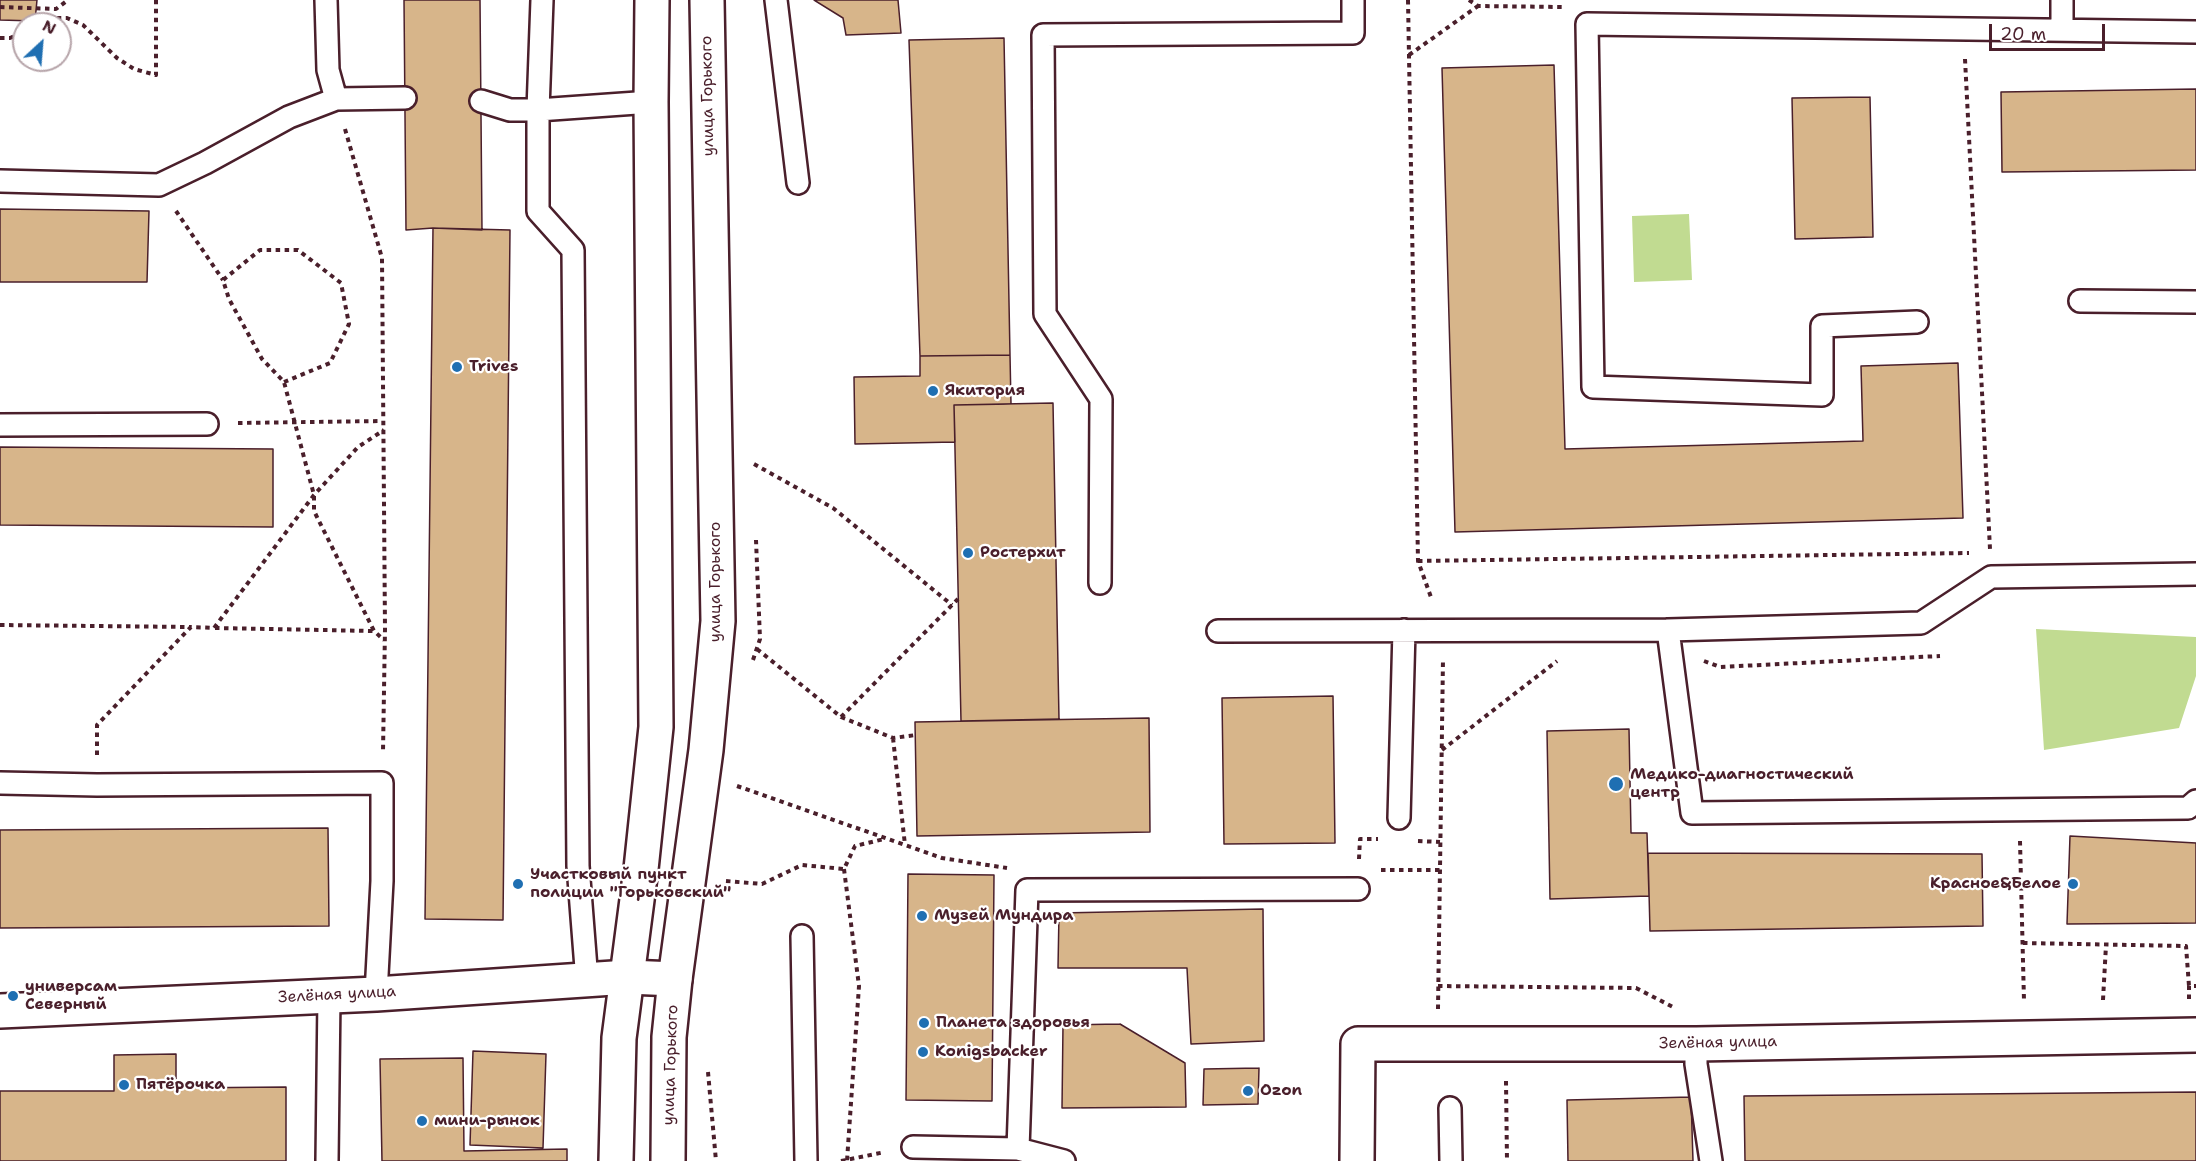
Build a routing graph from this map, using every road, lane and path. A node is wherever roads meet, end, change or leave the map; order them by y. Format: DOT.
graph roads {
  1 [pos="68,0"];
  2 [pos="156,0"];
  3 [pos="326,0"];
  4 [pos="542,0"];
  5 [pos="652,0"];
  6 [pos="707,0"];
  7 [pos="776,0"];
  8 [pos="1353,0"];
  9 [pos="1408,0"];
  10 [pos="1469,0"];
  11 [pos="2062,0"];
  12 [pos="0,7"];
  13 [pos="72,20"];
  14 [pos="1964,28"];
  15 [pos="2062,29"];
  16 [pos="2196,32"];
  17 [pos="1409,55"];
  18 [pos="405,98"];
  19 [pos="336,99"];
  20 [pos="481,101"];
  21 [pos="651,102"];
  22 [pos="538,110"];
  23 [pos="0,181"];
  24 [pos="798,183"];
  25 [pos="159,185"];
  26 [pos="223,280"];
  27 [pos="2080,301"];
  28 [pos="2196,302"];
  29 [pos="1917,322"];
  30 [pos="285,382"];
  31 [pos="382,421"];
  32 [pos="294,422"];
  33 [pos="207,424"];
  34 [pos="0,425"];
  35 [pos="384,430"];
  36 [pos="754,464"];
  37 [pos="314,495"];
  38 [pos="1990,553"];
  39 [pos="1418,561"];
  40 [pos="2196,574"];
  41 [pos="1991,577"];
  42 [pos="1100,583"];
  43 [pos="958,599"];
  44 [pos="952,605"];
  45 [pos="0,625"];
  46 [pos="191,627"];
  47 [pos="214,628"];
  48 [pos="1404,630"];
  49 [pos="1668,630"];
  50 [pos="374,631"];
  51 [pos="1218,631"];
  52 [pos="1443,631"];
  53 [pos="384,640"];
  54 [pos="757,649"];
  55 [pos="1557,661"];
  56 [pos="841,717"];
  57 [pos="916,735"];
  58 [pos="893,738"];
  59 [pos="1442,751"];
  60 [pos="0,783"];
  61 [pos="382,783"];
  62 [pos="728,783"];
  63 [pos="97,785"];
  64 [pos="2196,801"];
  65 [pos="2020,809"];
  66 [pos="1399,818"];
  67 [pos="886,838"];
  68 [pos="1383,840"];
  69 [pos="1417,841"];
  70 [pos="1440,842"];
  71 [pos="905,845"];
  72 [pos="844,869"];
  73 [pos="1016,870"];
  74 [pos="1440,870"];
  75 [pos="1359,880"];
  76 [pos="723,881"];
  77 [pos="802,936"];
  78 [pos="2023,943"];
  79 [pos="2106,945"];
  80 [pos="628,977"];
  81 [pos="675,979"];
  82 [pos="587,981"];
  83 [pos="1438,986"];
  84 [pos="2189,986"];
  85 [pos="376,994"];
  86 [pos="329,996"];
  87 [pos="2024,1001"];
  88 [pos="2103,1002"];
  89 [pos="1680,1010"];
  90 [pos="0,1011"];
  91 [pos="2196,1035"];
  92 [pos="1696,1044"];
  93 [pos="1437,1045"];
  94 [pos="707,1060"];
  95 [pos="1506,1073"];
  96 [pos="1450,1108"];
  97 [pos="913,1147"];
  98 [pos="1018,1149"];
  99 [pos="847,1160"];
  100 [pos="327,1161"];
  101 [pos="616,1161"];
  102 [pos="668,1161"];
  103 [pos="716,1161"];
  104 [pos="806,1161"];
  105 [pos="841,1161"];
  106 [pos="1064,1161"];
  107 [pos="1357,1161"];
  108 [pos="1451,1161"];
  109 [pos="1507,1161"];
  110 [pos="1711,1161"];
  1 -- 12 [label="path"];
  2 -- 13 [label="path"];
  3 -- 19 [label="lane"];
  4 -- 22 [label="lane"];
  5 -- 21 [label="main road"];
  6 -- 81 [label="main road, улица Горького"];
  7 -- 24 [label="lane"];
  8 -- 42 [label="lane"];
  9 -- 17 [label="path"];
  10 -- 17 [label="path"];
  11 -- 15 [label="lane"];
  14 -- 15 [label="lane"];
  14 -- 29 [label="lane"];
  14 -- 38 [label="path"];
  15 -- 16 [label="lane"];
  17 -- 39 [label="path"];
  18 -- 19 [label="lane"];
  19 -- 25 [label="lane"];
  19 -- 31 [label="path"];
  20 -- 22 [label="lane"];
  21 -- 22 [label="lane"];
  21 -- 80 [label="main road"];
  22 -- 82 [label="lane"];
  23 -- 25 [label="lane"];
  25 -- 26 [label="path"];
  26 -- 30 [label="path"];
  26 -- 30 [label="path"];
  27 -- 28 [label="lane"];
  30 -- 32 [label="path"];
  31 -- 32 [label="path"];
  31 -- 35 [label="path"];
  32 -- 33 [label="path"];
  32 -- 37 [label="path"];
  33 -- 34 [label="lane"];
  35 -- 37 [label="path"];
  35 -- 53 [label="path"];
  36 -- 44 [label="path"];
  37 -- 47 [label="path"];
  37 -- 50 [label="path"];
  38 -- 39 [label="path"];
  38 -- 41 [label="path"];
  39 -- 52 [label="path"];
  40 -- 41 [label="lane"];
  41 -- 49 [label="lane"];
  43 -- 44 [label="path"];
  44 -- 56 [label="path"];
  45 -- 46 [label="path"];
  46 -- 47 [label="path"];
  46 -- 63 [label="path"];
  47 -- 50 [label="path"];
  48 -- 51 [label="lane"];
  48 -- 52 [label="lane"];
  48 -- 66 [label="lane"];
  49 -- 52 [label="lane"];
  49 -- 65 [label="lane"];
  50 -- 53 [label="path"];
  52 -- 59 [label="path"];
  53 -- 61 [label="path"];
  54 -- 56 [label="path"];
  55 -- 59 [label="path"];
  56 -- 58 [label="path"];
  57 -- 58 [label="path"];
  58 -- 71 [label="path"];
  59 -- 70 [label="path"];
  60 -- 63 [label="lane"];
  61 -- 63 [label="lane"];
  61 -- 85 [label="lane"];
  62 -- 67 [label="path"];
  64 -- 65 [label="lane"];
  65 -- 78 [label="path"];
  67 -- 71 [label="path"];
  67 -- 72 [label="path"];
  68 -- 75 [label="path"];
  69 -- 70 [label="path"];
  70 -- 74 [label="path"];
  71 -- 73 [label="path"];
  72 -- 76 [label="path"];
  72 -- 99 [label="path"];
  74 -- 75 [label="path"];
  74 -- 83 [label="path"];
  75 -- 98 [label="lane"];
  77 -- 104 [label="lane"];
  78 -- 79 [label="path"];
  78 -- 87 [label="path"];
  79 -- 84 [label="path"];
  79 -- 88 [label="path"];
  80 -- 81 [label="main road, Зелёная улица"];
  80 -- 82 [label="main road, Зелёная улица"];
  80 -- 101 [label="main road"];
  81 -- 102 [label="main road, улица Горького"];
  82 -- 85 [label="main road, Зелёная улица"];
  83 -- 89 [label="path"];
  83 -- 93 [label="path"];
  85 -- 86 [label="main road, Зелёная улица"];
  86 -- 90 [label="main road, Зелёная улица"];
  86 -- 100 [label="lane"];
  91 -- 92 [label="main road, Зелёная улица"];
  92 -- 93 [label="main road, Зелёная улица"];
  92 -- 110 [label="lane"];
  93 -- 107 [label="main road, Зелёная улица"];
  94 -- 103 [label="path"];
  95 -- 109 [label="path"];
  96 -- 108 [label="lane"];
  97 -- 98 [label="lane"];
  97 -- 99 [label="path"];
  98 -- 106 [label="lane"];
  99 -- 105 [label="path"];
}
